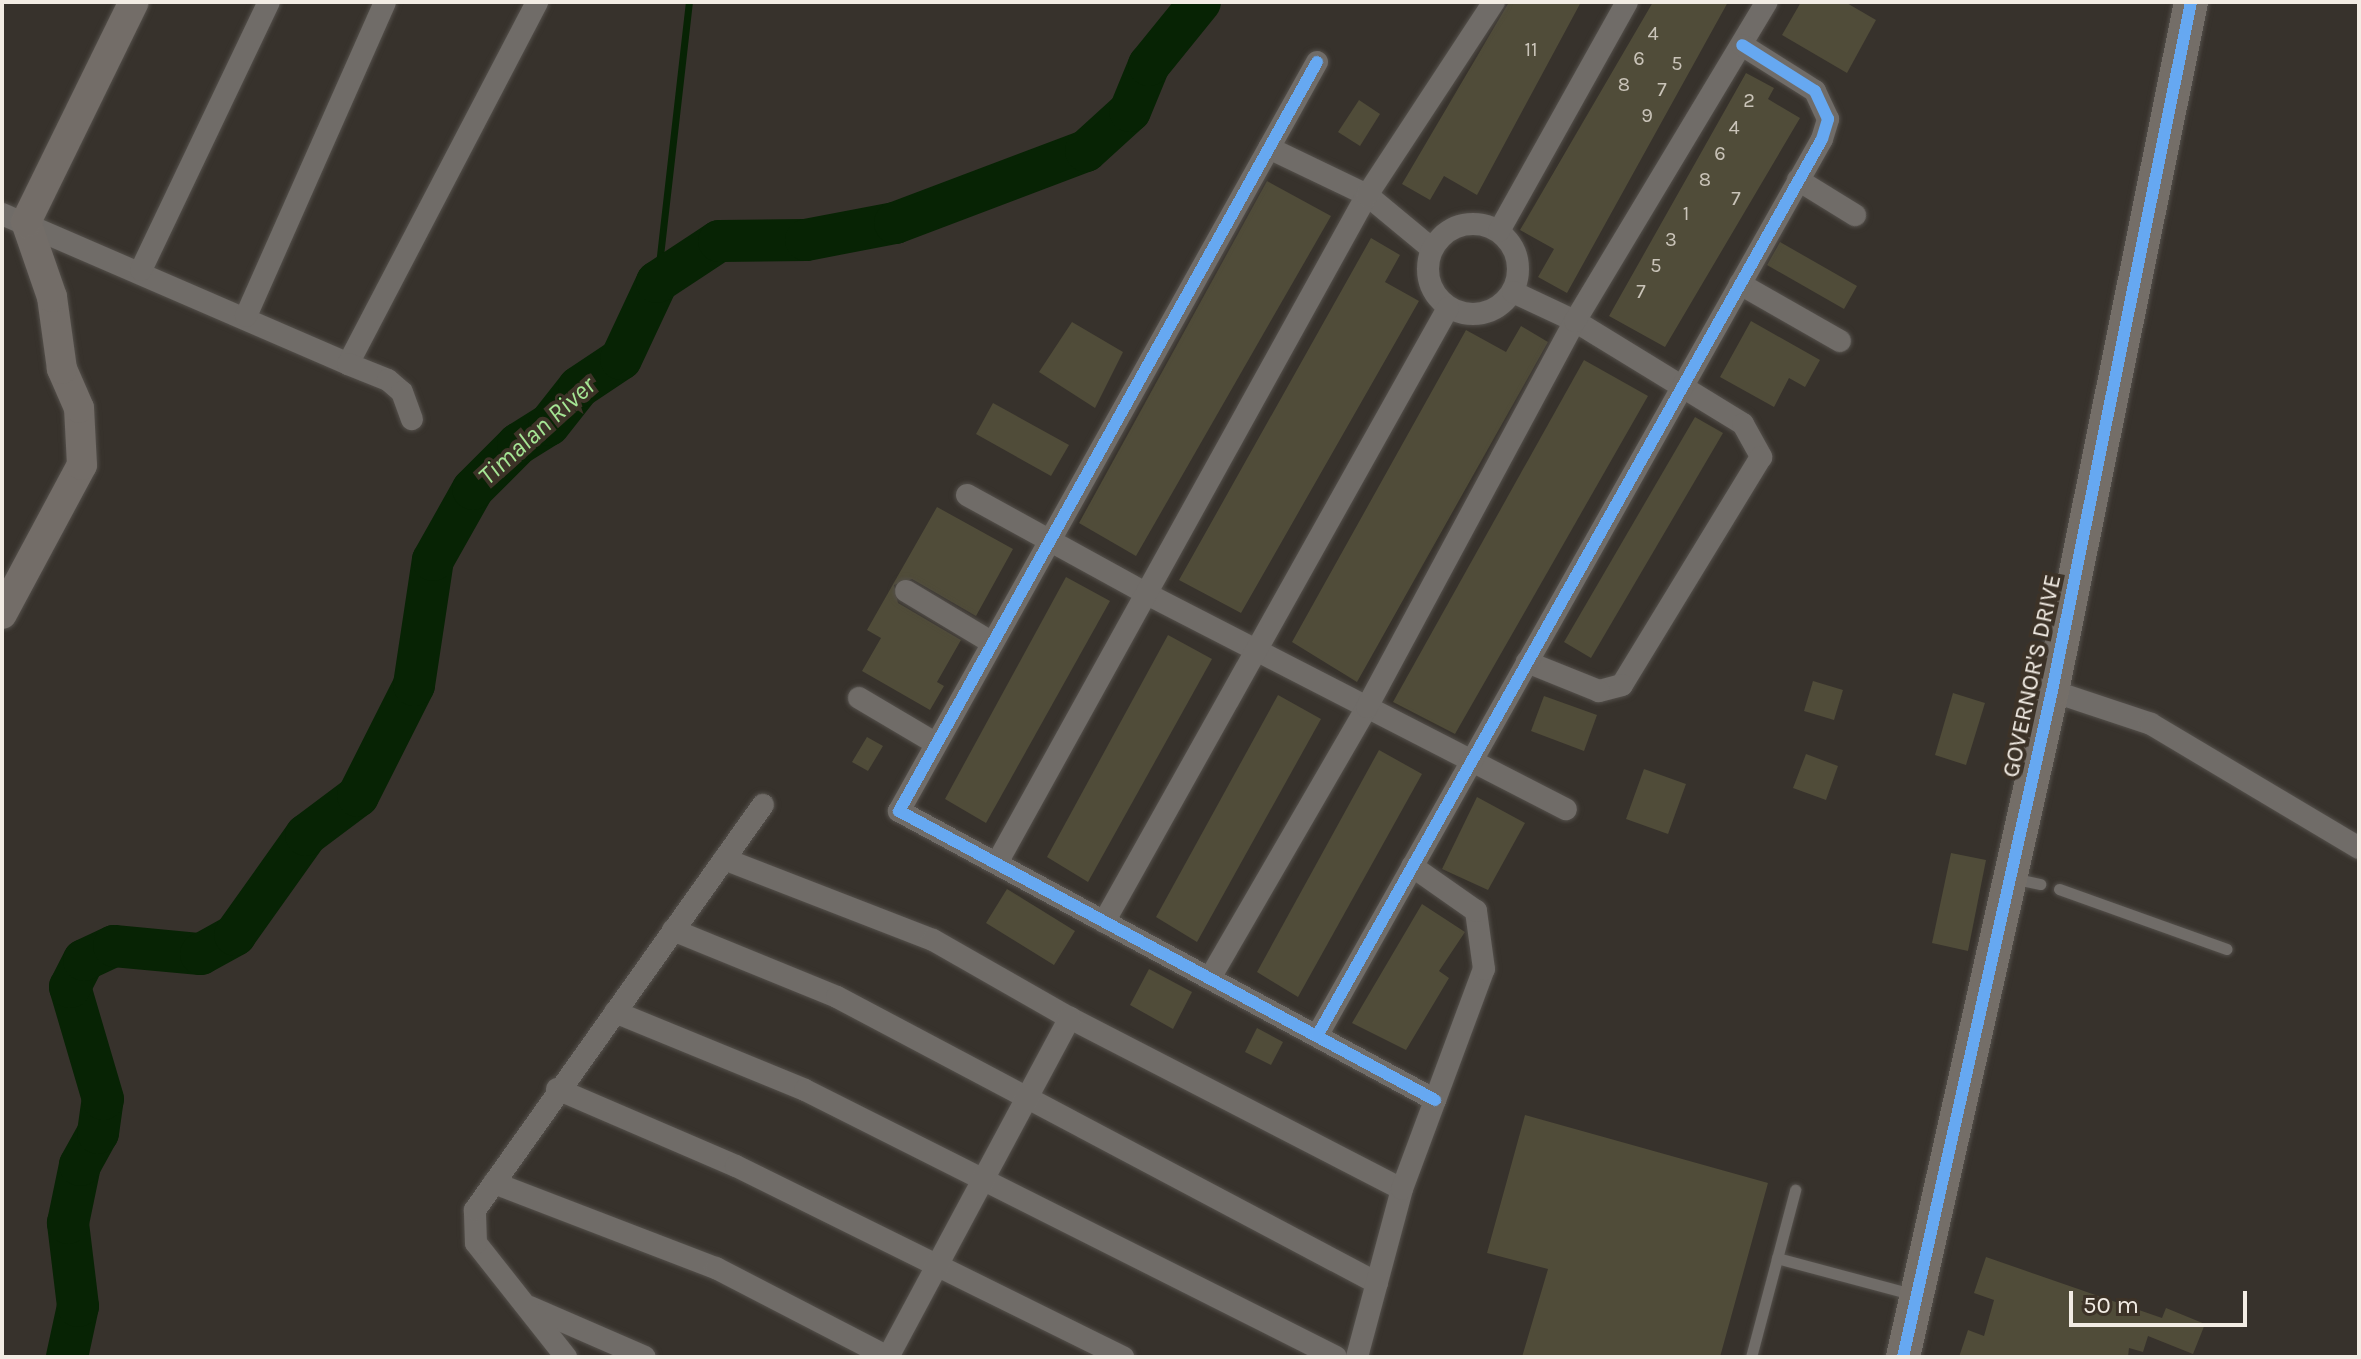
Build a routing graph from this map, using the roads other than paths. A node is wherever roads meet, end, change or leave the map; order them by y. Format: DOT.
graph roads {
  1 [pos="134,2"];
  2 [pos="269,2"];
  3 [pos="385,2"];
  4 [pos="537,2"];
  5 [pos="1494,2"];
  6 [pos="1627,2"];
  7 [pos="1767,2"];
  8 [pos="2191,2"];
  9 [pos="1742,45"];
  10 [pos="1317,62"];
  11 [pos="1269,148"];
  12 [pos="1798,180"];
  13 [pos="1367,195"];
  14 [pos="1855,215"];
  15 [pos="14,218"];
  16 [pos="1499,231"];
  17 [pos="1431,248"];
  18 [pos="141,270"];
  19 [pos="1740,284"];
  20 [pos="1513,292"];
  21 [pos="1448,308"];
  22 [pos="246,316"];
  23 [pos="1575,321"];
  24 [pos="1840,341"];
  25 [pos="348,364"];
  26 [pos="1682,388"];
  27 [pos="412,419"];
  28 [pos="967,495"];
  29 [pos="1047,539"];
  30 [pos="906,591"];
  31 [pos="1147,594"];
  32 [pos="2,614"];
  33 [pos="991,642"];
  34 [pos="1257,651"];
  35 [pos="1527,662"];
  36 [pos="2052,691"];
  37 [pos="859,698"];
  38 [pos="1367,707"];
  39 [pos="935,743"];
  40 [pos="1472,760"];
  41 [pos="763,805"];
  42 [pos="1566,809"];
  43 [pos="2359,848"];
  44 [pos="724,859"];
  45 [pos="997,863"];
  46 [pos="1412,866"];
  47 [pos="2059,889"];
  48 [pos="1104,922"];
  49 [pos="673,930"];
  50 [pos="2227,949"];
  51 [pos="1210,978"];
  52 [pos="615,1012"];
  53 [pos="1070,1018"];
  54 [pos="1317,1036"];
  55 [pos="557,1089"];
  56 [pos="1026,1100"];
  57 [pos="1435,1100"];
  58 [pos="984,1178"];
  59 [pos="494,1183"];
  60 [pos="1402,1189"];
  61 [pos="1795,1190"];
  62 [pos="1777,1258"];
  63 [pos="936,1267"];
  64 [pos="1377,1283"];
  65 [pos="1916,1296"];
  66 [pos="526,1305"];
  67 [pos="1906,1356"];
  68 [pos="566,1357"];
  69 [pos="645,1357"];
  70 [pos="888,1357"];
  71 [pos="1123,1357"];
  72 [pos="1336,1357"];
  73 [pos="1357,1357"];
  74 [pos="1751,1357"];
  1 -- 15 [label="street"];
  2 -- 18 [label="street"];
  3 -- 22 [label="street"];
  4 -- 25 [label="street"];
  5 -- 13 [label="street"];
  6 -- 16 [label="street"];
  7 -- 9 [label="street"];
  8 -- 36 [label="main road, GOVERNOR'S DRIVE"];
  9 -- 12 [label="street"];
  9 -- 23 [label="street"];
  10 -- 11 [label="street"];
  11 -- 13 [label="street"];
  11 -- 29 [label="street"];
  12 -- 14 [label="street"];
  12 -- 19 [label="street"];
  13 -- 17 [label="street"];
  13 -- 31 [label="street"];
  15 -- 18 [label="street"];
  15 -- 32 [label="street"];
  16 -- 17 [label="street"];
  16 -- 20 [label="street"];
  17 -- 21 [label="street"];
  18 -- 22 [label="street"];
  19 -- 24 [label="street"];
  19 -- 26 [label="street"];
  20 -- 21 [label="street"];
  20 -- 23 [label="street"];
  21 -- 34 [label="street"];
  22 -- 25 [label="street"];
  23 -- 26 [label="street"];
  23 -- 38 [label="street"];
  25 -- 27 [label="street"];
  26 -- 35 [label="street"];
  26 -- 35 [label="street"];
  28 -- 29 [label="street"];
  29 -- 31 [label="street"];
  29 -- 33 [label="street"];
  30 -- 33 [label="street"];
  31 -- 34 [label="street"];
  31 -- 45 [label="street"];
  33 -- 39 [label="street"];
  34 -- 38 [label="street"];
  34 -- 48 [label="street"];
  35 -- 40 [label="street"];
  36 -- 43 [label="street"];
  36 -- 65 [label="main road, GOVERNOR'S DRIVE"];
  37 -- 39 [label="street"];
  38 -- 40 [label="street"];
  38 -- 51 [label="street"];
  39 -- 45 [label="street"];
  40 -- 42 [label="street"];
  40 -- 46 [label="street"];
  41 -- 44 [label="street"];
  44 -- 49 [label="street"];
  44 -- 53 [label="street"];
  45 -- 48 [label="street"];
  46 -- 54 [label="street"];
  46 -- 57 [label="street"];
  47 -- 50 [label="lane"];
  48 -- 51 [label="street"];
  49 -- 52 [label="street"];
  49 -- 56 [label="street"];
  51 -- 54 [label="street"];
  52 -- 55 [label="street"];
  52 -- 58 [label="street"];
  53 -- 56 [label="street"];
  53 -- 60 [label="street"];
  54 -- 57 [label="street"];
  55 -- 59 [label="street"];
  55 -- 63 [label="street"];
  56 -- 58 [label="street"];
  56 -- 64 [label="street"];
  57 -- 60 [label="street"];
  58 -- 63 [label="street"];
  58 -- 72 [label="street"];
  59 -- 66 [label="street"];
  59 -- 70 [label="street"];
  60 -- 64 [label="street"];
  61 -- 62 [label="lane"];
  62 -- 65 [label="lane"];
  62 -- 74 [label="lane"];
  63 -- 70 [label="street"];
  63 -- 71 [label="street"];
  64 -- 73 [label="street"];
  65 -- 67 [label="main road, GOVERNOR'S DRIVE"];
  66 -- 68 [label="street"];
  66 -- 69 [label="street"];
}
